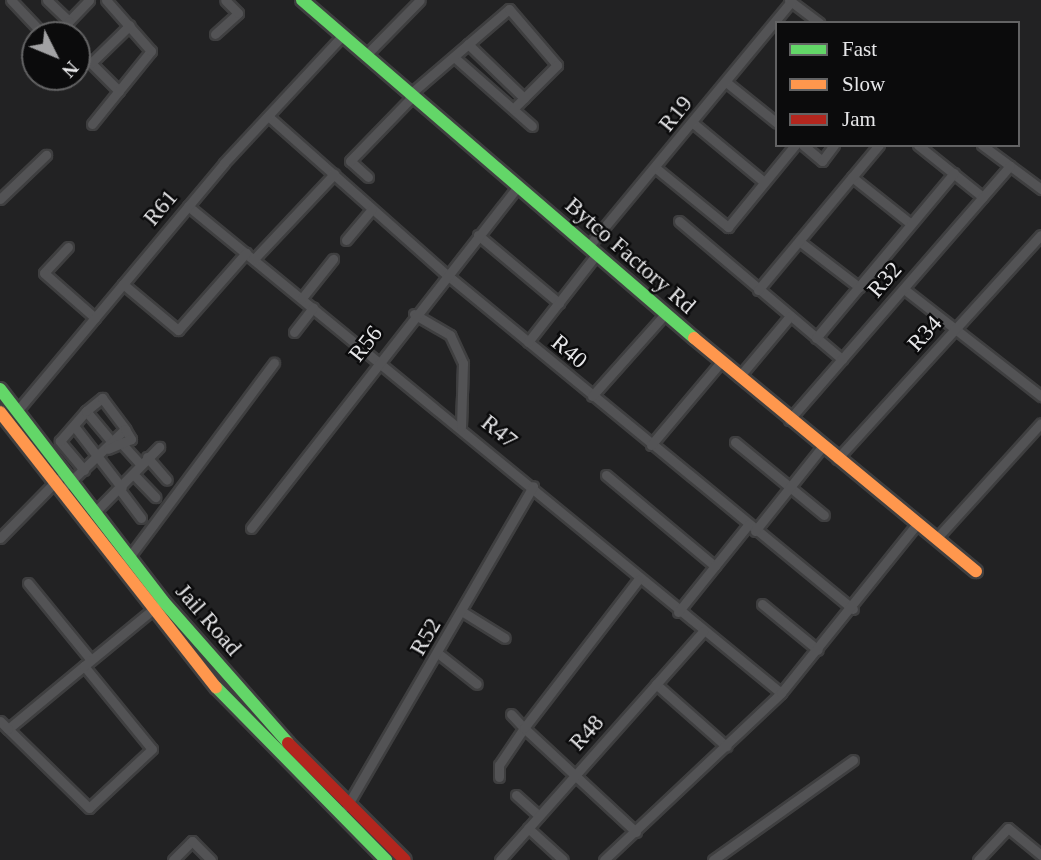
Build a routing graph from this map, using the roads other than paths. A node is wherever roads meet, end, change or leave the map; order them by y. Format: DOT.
graph roads {
  1 [pos="11,0"];
  2 [pos="47,0"];
  3 [pos="89,0"];
  4 [pos="106,0"];
  5 [pos="225,0"];
  6 [pos="302,0"];
  7 [pos="420,0"];
  8 [pos="794,2"];
  9 [pos="31,21"];
  10 [pos="68,21"];
  11 [pos="70,21"];
  12 [pos="778,21"];
  13 [pos="817,21"];
  14 [pos="775,24"];
  15 [pos="130,25"];
  16 [pos="215,34"];
  17 [pos="342,36"];
  18 [pos="468,44"];
  19 [pos="365,56"];
  20 [pos="454,57"];
  21 [pos="726,82"];
  22 [pos="120,91"];
  23 [pos="410,96"];
  24 [pos="524,98"];
  25 [pos="513,109"];
  26 [pos="268,116"];
  27 [pos="775,121"];
  28 [pos="694,123"];
  29 [pos="92,124"];
  30 [pos="532,126"];
  31 [pos="792,147"];
  32 [pos="805,147"];
  33 [pos="832,147"];
  34 [pos="876,147"];
  35 [pos="921,147"];
  36 [pos="985,147"];
  37 [pos="46,155"];
  38 [pos="1010,166"];
  39 [pos="657,169"];
  40 [pos="954,173"];
  41 [pos="334,174"];
  42 [pos="368,177"];
  43 [pos="852,177"];
  44 [pos="764,182"];
  45 [pos="517,188"];
  46 [pos="1041,189"];
  47 [pos="983,197"];
  48 [pos="0,199"];
  49 [pos="188,206"];
  50 [pos="372,209"];
  51 [pos="678,221"];
  52 [pos="911,224"];
  53 [pos="478,235"];
  54 [pos="346,240"];
  55 [pos="799,241"];
  56 [pos="1039,241"];
  57 [pos="68,247"];
  58 [pos="592,251"];
  59 [pos="246,253"];
  60 [pos="254,259"];
  61 [pos="333,260"];
  62 [pos="446,274"];
  63 [pos="123,284"];
  64 [pos="859,287"];
  65 [pos="904,289"];
  66 [pos="758,290"];
  67 [pos="302,298"];
  68 [pos="559,303"];
  69 [pos="313,308"];
  70 [pos="414,314"];
  71 [pos="665,314"];
  72 [pos="790,316"];
  73 [pos="95,318"];
  74 [pos="956,328"];
  75 [pos="294,332"];
  76 [pos="816,338"];
  77 [pos="528,342"];
  78 [pos="378,359"];
  79 [pos="842,359"];
  80 [pos="721,362"];
  81 [pos="274,363"];
  82 [pos="739,377"];
  83 [pos="0,389"];
  84 [pos="592,396"];
  85 [pos="1041,396"];
  86 [pos="17,411"];
  87 [pos="86,411"];
  88 [pos="0,412"];
  89 [pos="789,420"];
  90 [pos="1041,423"];
  91 [pos="74,426"];
  92 [pos="461,427"];
  93 [pos="125,429"];
  94 [pos="735,442"];
  95 [pos="109,444"];
  96 [pos="123,445"];
  97 [pos="651,445"];
  98 [pos="159,447"];
  99 [pos="822,447"];
  100 [pos="99,457"];
  101 [pos="837,459"];
  102 [pos="143,460"];
  103 [pos="84,470"];
  104 [pos="606,475"];
  105 [pos="136,477"];
  106 [pos="167,480"];
  107 [pos="63,482"];
  108 [pos="533,485"];
  109 [pos="790,488"];
  110 [pos="121,489"];
  111 [pos="155,497"];
  112 [pos="94,513"];
  113 [pos="824,515"];
  114 [pos="141,518"];
  115 [pos="917,524"];
  116 [pos="251,528"];
  117 [pos="752,528"];
  118 [pos="0,538"];
  119 [pos="936,539"];
  120 [pos="128,559"];
  121 [pos="715,566"];
  122 [pos="118,568"];
  123 [pos="976,571"];
  124 [pos="638,580"];
  125 [pos="28,583"];
  126 [pos="762,604"];
  127 [pos="853,609"];
  128 [pos="151,611"];
  129 [pos="463,612"];
  130 [pos="678,612"];
  131 [pos="703,631"];
  132 [pos="505,638"];
  133 [pos="818,650"];
  134 [pos="439,654"];
  135 [pos="87,663"];
  136 [pos="477,684"];
  137 [pos="656,684"];
  138 [pos="781,693"];
  139 [pos="510,715"];
  140 [pos="0,721"];
  141 [pos="524,728"];
  142 [pos="8,730"];
  143 [pos="726,746"];
  144 [pos="291,747"];
  145 [pos="279,757"];
  146 [pos="853,760"];
  147 [pos="575,775"];
  148 [pos="499,777"];
  149 [pos="516,794"];
  150 [pos="347,806"];
  151 [pos="539,816"];
  152 [pos="528,828"];
  153 [pos="636,832"];
  154 [pos="1041,855"];
  155 [pos="173,860"];
  156 [pos="211,860"];
  157 [pos="386,860"];
  158 [pos="405,860"];
  159 [pos="500,860"];
  160 [pos="563,860"];
  161 [pos="604,860"];
  162 [pos="713,860"];
  163 [pos="978,860"];
  1 -- 9 [label="street"];
  2 -- 10 [label="street"];
  3 -- 11 [label="street"];
  4 -- 15 [label="street"];
  5 -- 16 [label="street"];
  6 -- 17 [label="main road, Bytco Factory Rd"];
  7 -- 19 [label="street"];
  8 -- 12 [label="street, R19"];
  8 -- 13 [label="street"];
  14 -- 21 [label="street, R19"];
  15 -- 22 [label="street"];
  15 -- 22 [label="street"];
  17 -- 19 [label="main road, Bytco Factory Rd"];
  17 -- 26 [label="street, R61"];
  18 -- 20 [label="street"];
  18 -- 24 [label="street"];
  18 -- 24 [label="street"];
  19 -- 23 [label="main road, Bytco Factory Rd"];
  20 -- 23 [label="street"];
  20 -- 25 [label="street"];
  21 -- 27 [label="street"];
  21 -- 28 [label="street, R19"];
  22 -- 29 [label="street"];
  23 -- 42 [label="street"];
  23 -- 45 [label="main road, Bytco Factory Rd"];
  24 -- 25 [label="street"];
  25 -- 30 [label="street"];
  26 -- 41 [label="street, R40"];
  26 -- 49 [label="street, R61"];
  28 -- 39 [label="street, R19"];
  28 -- 44 [label="street"];
  31 -- 44 [label="street"];
  32 -- 33 [label="street"];
  34 -- 43 [label="street"];
  35 -- 40 [label="street"];
  36 -- 38 [label="street"];
  37 -- 48 [label="street"];
  38 -- 46 [label="street"];
  38 -- 47 [label="street, R32"];
  39 -- 44 [label="street"];
  39 -- 58 [label="street, R19"];
  40 -- 47 [label="street"];
  40 -- 52 [label="street"];
  41 -- 50 [label="street, R40"];
  41 -- 60 [label="street"];
  43 -- 52 [label="street"];
  43 -- 55 [label="street"];
  45 -- 53 [label="street, R56"];
  45 -- 58 [label="main road, Bytco Factory Rd"];
  47 -- 65 [label="street, R32"];
  49 -- 59 [label="street, R47"];
  49 -- 63 [label="street, R61"];
  50 -- 54 [label="street"];
  50 -- 62 [label="street, R40"];
  51 -- 66 [label="street"];
  52 -- 64 [label="street"];
  53 -- 62 [label="street, R56"];
  53 -- 68 [label="street"];
  55 -- 64 [label="street"];
  55 -- 66 [label="street"];
  56 -- 74 [label="street, R34"];
  57 -- 73 [label="street"];
  58 -- 68 [label="street, R19"];
  58 -- 71 [label="main road, Bytco Factory Rd"];
  59 -- 60 [label="street, R47"];
  59 -- 63 [label="street"];
  60 -- 67 [label="street, R47"];
  61 -- 67 [label="street"];
  62 -- 70 [label="street, R56"];
  62 -- 77 [label="street, R40"];
  63 -- 73 [label="street, R61"];
  64 -- 76 [label="street"];
  65 -- 74 [label="street"];
  65 -- 79 [label="street, R32"];
  66 -- 72 [label="street"];
  67 -- 69 [label="street, R47"];
  68 -- 77 [label="street, R19"];
  69 -- 75 [label="street"];
  69 -- 78 [label="street, R47"];
  70 -- 78 [label="street, R56"];
  70 -- 92 [label="street"];
  71 -- 80 [label="main road, Bytco Factory Rd"];
  71 -- 84 [label="street"];
  72 -- 76 [label="street"];
  72 -- 82 [label="street"];
  73 -- 86 [label="street, R61"];
  74 -- 85 [label="street"];
  74 -- 101 [label="street, R34"];
  76 -- 79 [label="street"];
  77 -- 84 [label="street, R40"];
  78 -- 92 [label="street, R47"];
  78 -- 116 [label="street, R56"];
  79 -- 89 [label="street, R32"];
  80 -- 82 [label="main road, Bytco Factory Rd"];
  80 -- 97 [label="street"];
  81 -- 120 [label="street"];
  82 -- 89 [label="main road, Bytco Factory Rd"];
  83 -- 86 [label="main road, Jail Road"];
  84 -- 97 [label="street, R40"];
  86 -- 107 [label="main road, Jail Road"];
  87 -- 91 [label="street"];
  87 -- 93 [label="street"];
  87 -- 95 [label="street"];
  88 -- 107 [label="main road"];
  89 -- 99 [label="main road, Bytco Factory Rd"];
  90 -- 119 [label="street"];
  91 -- 100 [label="street"];
  91 -- 103 [label="street"];
  92 -- 108 [label="street, R47"];
  93 -- 95 [label="street"];
  93 -- 96 [label="street"];
  94 -- 109 [label="street"];
  95 -- 96 [label="street"];
  95 -- 100 [label="street"];
  96 -- 102 [label="street"];
  97 -- 117 [label="street, R40"];
  98 -- 102 [label="street"];
  99 -- 101 [label="main road, Bytco Factory Rd"];
  99 -- 109 [label="street"];
  100 -- 103 [label="street"];
  100 -- 110 [label="street"];
  101 -- 115 [label="main road, Bytco Factory Rd"];
  102 -- 105 [label="street"];
  102 -- 106 [label="street"];
  103 -- 107 [label="street"];
  104 -- 121 [label="street"];
  105 -- 110 [label="street"];
  105 -- 111 [label="street"];
  107 -- 112 [label="main road, Jail Road"];
  107 -- 118 [label="street"];
  107 -- 122 [label="main road"];
  108 -- 124 [label="street, R47"];
  108 -- 129 [label="street, R52"];
  109 -- 113 [label="street"];
  109 -- 117 [label="street"];
  110 -- 112 [label="street"];
  110 -- 114 [label="street"];
  112 -- 120 [label="main road, Jail Road"];
  115 -- 119 [label="main road, Bytco Factory Rd"];
  115 -- 127 [label="street"];
  117 -- 121 [label="street"];
  117 -- 127 [label="street, R40"];
  119 -- 123 [label="main road, Bytco Factory Rd"];
  120 -- 122 [label="street"];
  120 -- 144 [label="main road, Jail Road"];
  121 -- 130 [label="street"];
  122 -- 128 [label="main road"];
  124 -- 130 [label="street, R47"];
  124 -- 141 [label="street"];
  125 -- 135 [label="street"];
  126 -- 133 [label="street"];
  127 -- 133 [label="street"];
  128 -- 135 [label="street"];
  128 -- 145 [label="main road"];
  129 -- 132 [label="street"];
  129 -- 134 [label="street, R52"];
  130 -- 131 [label="street, R47"];
  131 -- 137 [label="street, R48"];
  131 -- 138 [label="street, R47"];
  133 -- 138 [label="street"];
  134 -- 136 [label="street"];
  134 -- 150 [label="street, R52"];
  135 -- 142 [label="street"];
  135 -- 142 [label="street"];
  137 -- 143 [label="street"];
  137 -- 147 [label="street, R48"];
  138 -- 143 [label="street"];
  139 -- 141 [label="street"];
  140 -- 142 [label="street"];
  141 -- 147 [label="street"];
  141 -- 148 [label="street"];
  143 -- 153 [label="street"];
  144 -- 145 [label="main road"];
  144 -- 150 [label="main road, Jail Road"];
  145 -- 157 [label="main road"];
  146 -- 162 [label="street"];
  147 -- 151 [label="street, R48"];
  147 -- 153 [label="street"];
  149 -- 151 [label="street"];
  150 -- 158 [label="main road, Jail Road"];
  151 -- 152 [label="street, R48"];
  152 -- 159 [label="street, R48"];
  152 -- 160 [label="street"];
  153 -- 161 [label="street"];
  154 -- 163 [label="street"];
  155 -- 156 [label="street"];
}
